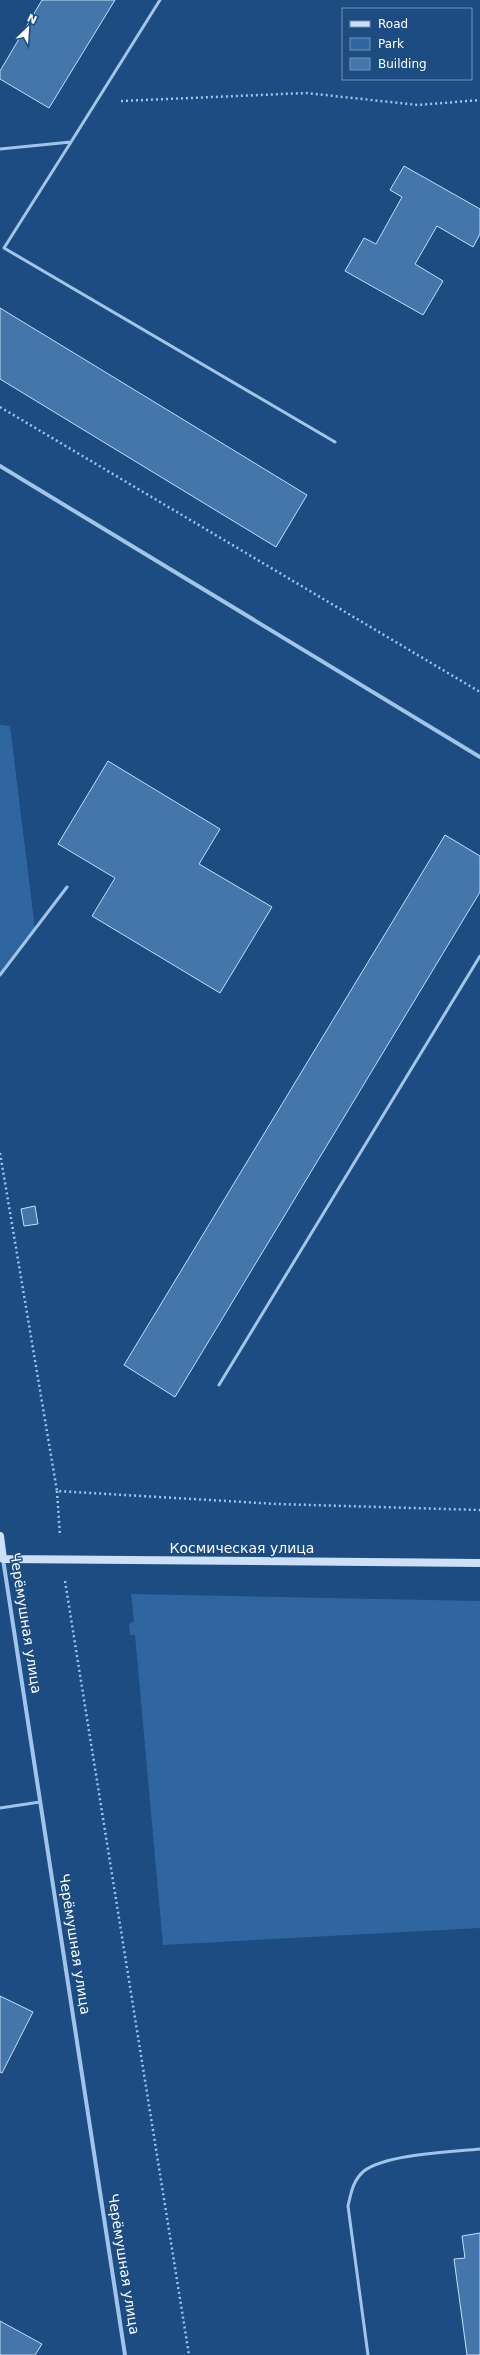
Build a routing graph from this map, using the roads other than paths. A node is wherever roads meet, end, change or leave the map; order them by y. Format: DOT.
graph roads {
  1 [pos="160,0"];
  2 [pos="72,142"];
  3 [pos="0,149"];
  4 [pos="335,442"];
  5 [pos="0,466"];
  6 [pos="480,756"];
  7 [pos="67,887"];
  8 [pos="480,956"];
  9 [pos="0,975"];
  10 [pos="219,1385"];
  11 [pos="0,1536"];
  12 [pos="3,1559"];
  13 [pos="480,1563"];
  14 [pos="40,1802"];
  15 [pos="0,1808"];
  16 [pos="480,2149"];
  17 [pos="125,2355"];
  18 [pos="368,2355"];
  1 -- 2 [label="lane"];
  2 -- 3 [label="lane"];
  2 -- 4 [label="lane"];
  5 -- 6 [label="street"];
  7 -- 9 [label="lane"];
  8 -- 10 [label="lane"];
  11 -- 12 [label="street, Черёмушная улица"];
  12 -- 13 [label="street, Космическая улица"];
  12 -- 14 [label="street, Черёмушная улица"];
  14 -- 15 [label="lane"];
  14 -- 17 [label="street, Черёмушная улица"];
  16 -- 18 [label="lane"];
}
